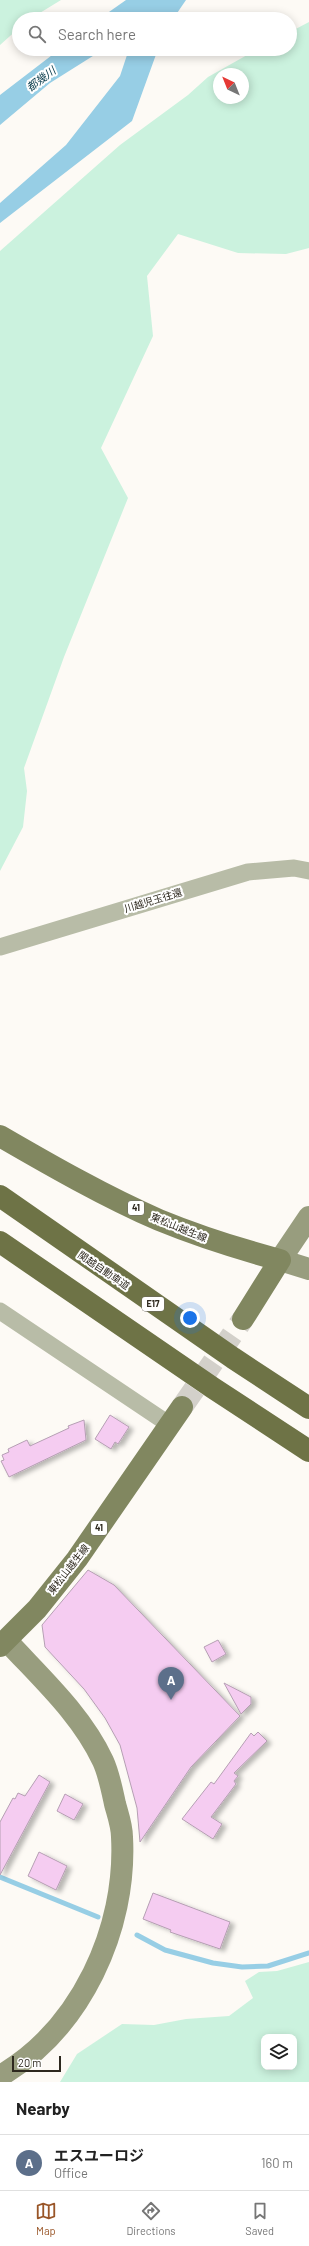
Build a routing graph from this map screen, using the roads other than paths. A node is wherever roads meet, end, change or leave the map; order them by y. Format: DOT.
graph roads {
  1 [pos="309,871"];
  2 [pos="0,946"];
  3 [pos="0,1136"];
  4 [pos="0,1196"];
  5 [pos="309,1217"];
  6 [pos="0,1242"];
  7 [pos="280,1260"];
  8 [pos="309,1269"];
  9 [pos="0,1311"];
  10 [pos="243,1319"];
  11 [pos="182,1407"];
  12 [pos="309,1408"];
  13 [pos="170,1425"];
  14 [pos="309,1451"];
  15 [pos="3,1643"];
  16 [pos="0,2076"];
  1 -- 2 [label="street, 川越児玉往還"];
  3 -- 7 [label="main road, 東松山越生線 / 41"];
  4 -- 12 [label="highway, 関越自動車道 / E17"];
  5 -- 7 [label="street"];
  6 -- 14 [label="highway"];
  7 -- 8 [label="street"];
  7 -- 10 [label="main road"];
  9 -- 13 [label="street"];
  11 -- 13 [label="main road, 東松山越生線 / 41"];
  13 -- 15 [label="main road, 東松山越生線 / 41"];
  15 -- 16 [label="street"];
}
